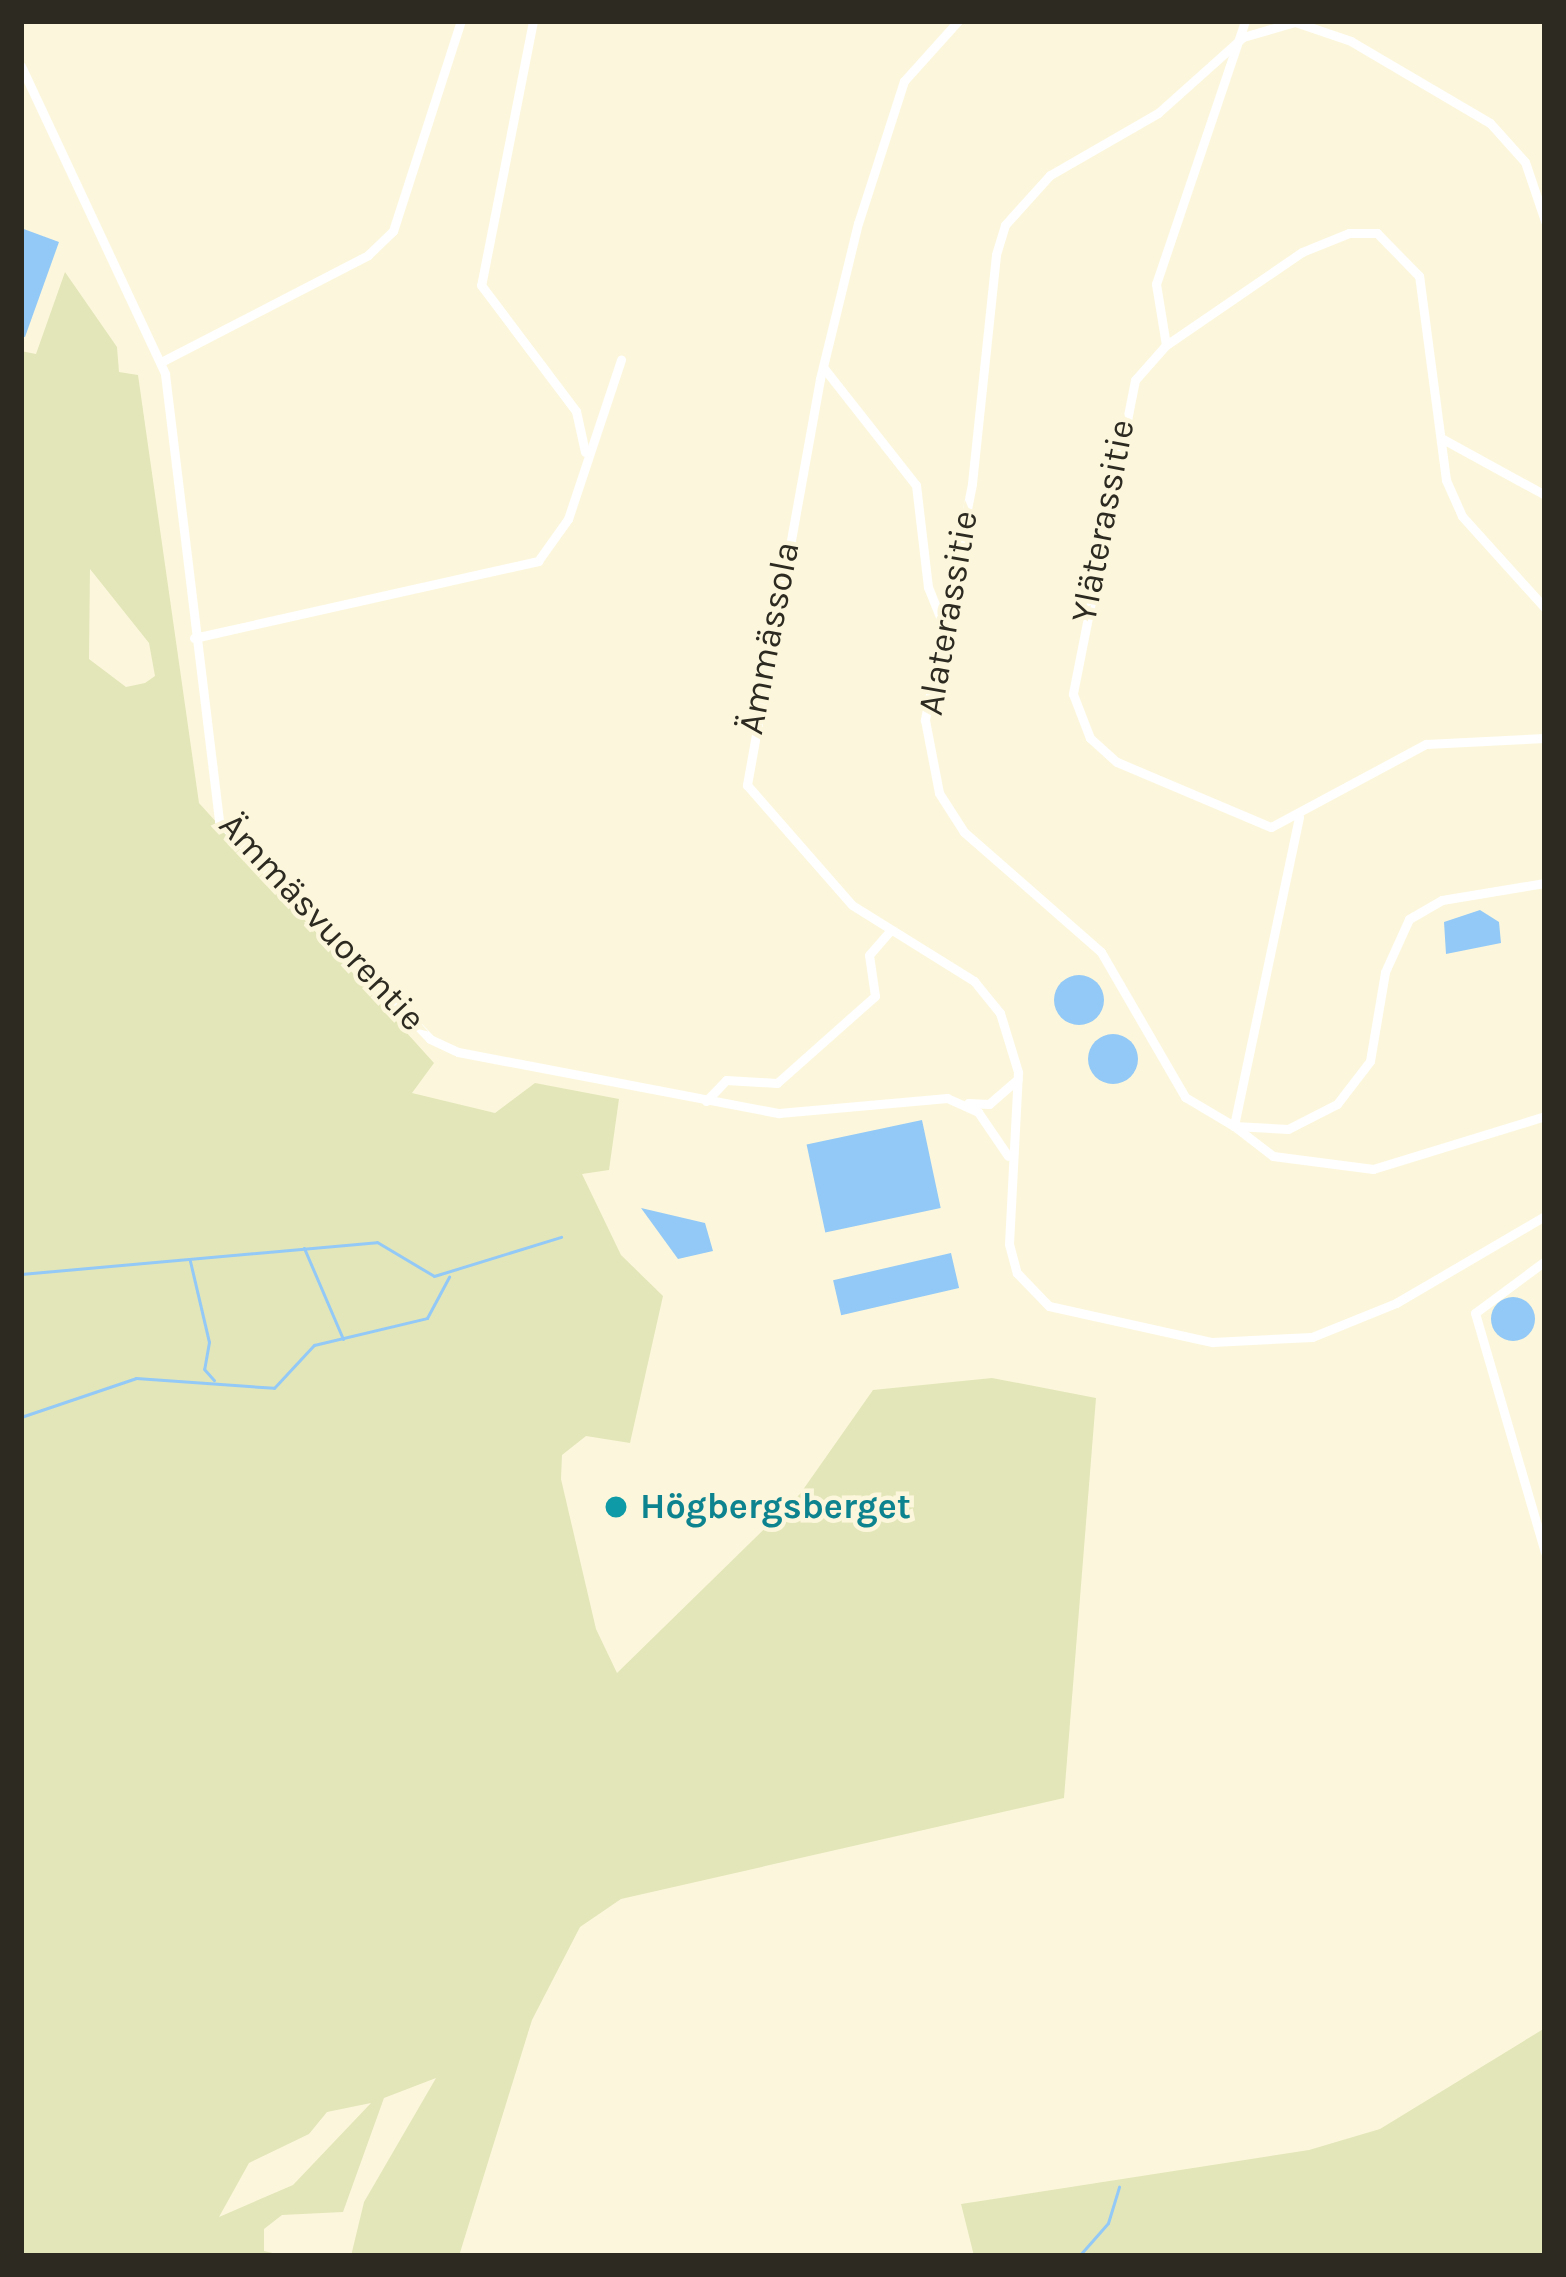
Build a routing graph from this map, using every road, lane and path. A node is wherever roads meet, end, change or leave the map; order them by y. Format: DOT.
graph roads {
  1 [pos="461,21"];
  2 [pos="533,21"];
  3 [pos="958,21"];
  4 [pos="1245,21"];
  5 [pos="1243,37"];
  6 [pos="21,66"];
  7 [pos="1545,220"];
  8 [pos="1166,345"];
  9 [pos="621,360"];
  10 [pos="161,362"];
  11 [pos="823,367"];
  12 [pos="1441,438"];
  13 [pos="585,464"];
  14 [pos="1545,495"];
  15 [pos="1545,608"];
  16 [pos="941,619"];
  17 [pos="194,638"];
  18 [pos="1545,738"];
  19 [pos="1299,818"];
  20 [pos="1545,883"];
  21 [pos="890,931"];
  22 [pos="1018,1079"];
  23 [pos="706,1101"];
  24 [pos="963,1102"];
  25 [pos="1545,1116"];
  26 [pos="1234,1126"];
  27 [pos="1011,1171"];
  28 [pos="1545,1216"];
  29 [pos="1545,1261"];
  30 [pos="1545,1552"];
  1 -- 10 [label="street"];
  2 -- 13 [label="street"];
  3 -- 11 [label="street, Ämmässola"];
  4 -- 5 [label="street"];
  5 -- 7 [label="street, Alaterassitie"];
  5 -- 8 [label="street"];
  5 -- 16 [label="street, Alaterassitie"];
  6 -- 10 [label="street, Ämmäsvuorentie"];
  8 -- 12 [label="street, Yläterassitie"];
  8 -- 19 [label="street, Yläterassitie"];
  9 -- 13 [label="street"];
  10 -- 17 [label="street, Ämmäsvuorentie"];
  11 -- 16 [label="street"];
  11 -- 21 [label="street, Ämmässola"];
  12 -- 14 [label="street"];
  12 -- 15 [label="street, Yläterassitie"];
  13 -- 17 [label="street"];
  16 -- 26 [label="street, Alaterassitie"];
  17 -- 23 [label="street, Ämmäsvuorentie"];
  18 -- 19 [label="street, Yläterassitie"];
  19 -- 26 [label="street"];
  20 -- 26 [label="street"];
  21 -- 22 [label="street, Ämmässola"];
  21 -- 23 [label="street"];
  22 -- 24 [label="street, Ämmäsvuorentie"];
  22 -- 27 [label="street, Ämmässola"];
  23 -- 24 [label="street, Ämmäsvuorentie"];
  24 -- 27 [label="street"];
  25 -- 26 [label="street, Alaterassitie"];
  27 -- 28 [label="street, Ämmässola"];
  29 -- 30 [label="street"];
}
